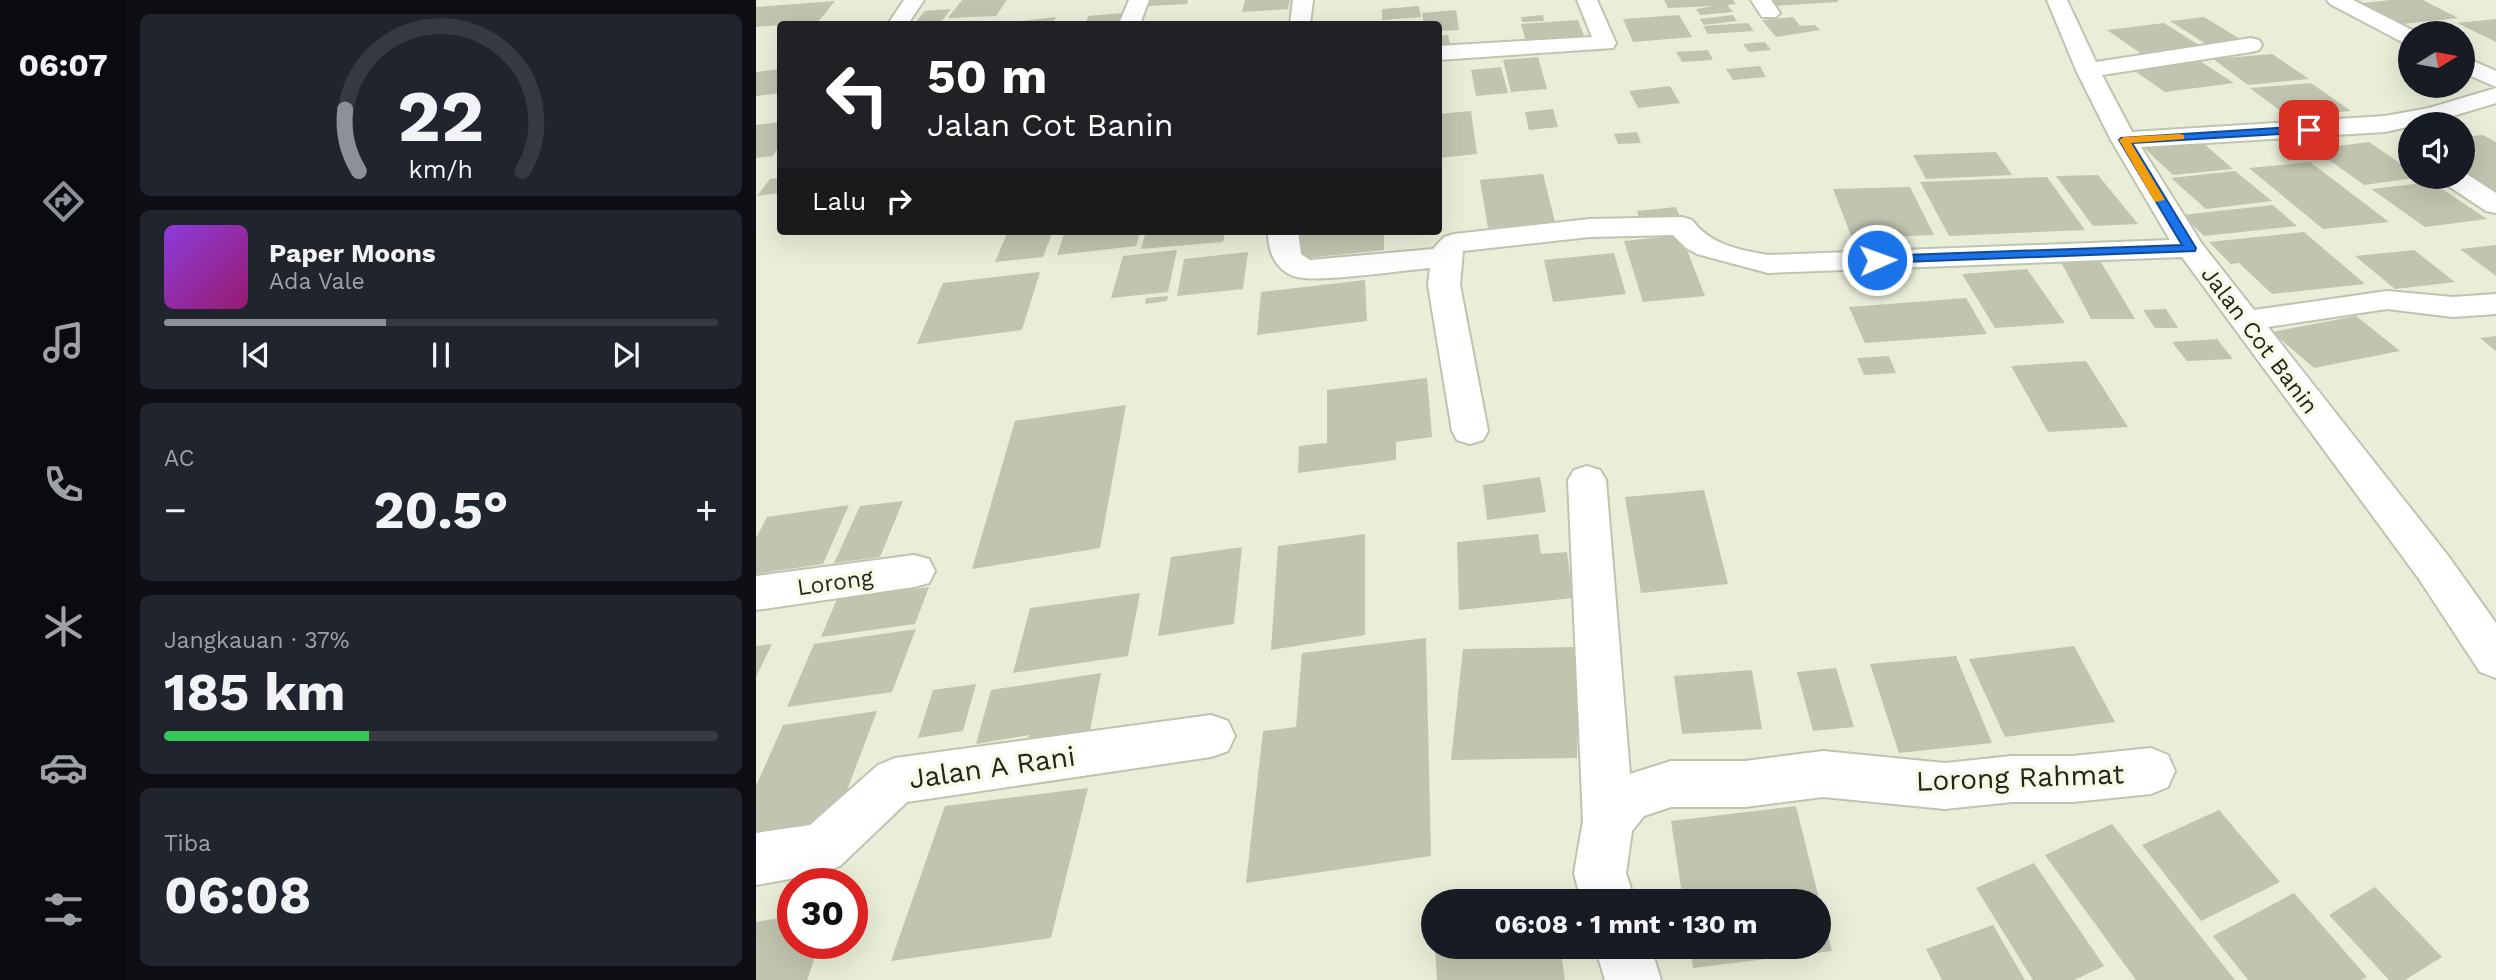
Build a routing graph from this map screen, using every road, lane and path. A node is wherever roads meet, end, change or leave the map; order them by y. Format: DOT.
graph roads {
  1 [pos="914,0"];
  2 [pos="1139,0"];
  3 [pos="1303,0"];
  4 [pos="1587,0"];
  5 [pos="2057,0"];
  6 [pos="2337,0"];
  7 [pos="900,21"];
  8 [pos="1131,21"];
  9 [pos="1300,21"];
  10 [pos="2398,31"];
  11 [pos="2251,45"];
  12 [pos="1442,52"];
  13 [pos="2088,69"];
  14 [pos="2475,70"];
  15 [pos="2496,80"];
  16 [pos="2496,95"];
  17 [pos="2377,125"];
  18 [pos="2398,139"];
  19 [pos="2124,140"];
  20 [pos="2472,189"];
  21 [pos="2496,205"];
  22 [pos="1283,235"];
  23 [pos="2190,248"];
  24 [pos="1447,257"];
  25 [pos="2496,304"];
  26 [pos="2245,321"];
  27 [pos="1469,431"];
  28 [pos="1587,480"];
  29 [pos="914,571"];
  30 [pos="756,593"];
  31 [pos="2496,659"];
  32 [pos="1211,736"];
  33 [pos="2151,771"];
  34 [pos="1608,821"];
  35 [pos="756,859"];
  36 [pos="1605,889"];
  37 [pos="1627,959"];
  38 [pos="1633,980"];
  1 -- 7 [label="street"];
  2 -- 8 [label="street"];
  3 -- 9 [label="street"];
  4 -- 12 [label="street"];
  5 -- 13 [label="street, Jalan Cot Banin"];
  6 -- 10 [label="street"];
  11 -- 13 [label="street"];
  13 -- 19 [label="street, Jalan Cot Banin"];
  14 -- 15 [label="street"];
  16 -- 17 [label="street"];
  17 -- 18 [label="street"];
  17 -- 19 [label="street"];
  19 -- 23 [label="street, Jalan Cot Banin"];
  20 -- 21 [label="street"];
  22 -- 24 [label="street"];
  23 -- 24 [label="street"];
  23 -- 26 [label="street, Jalan Cot Banin"];
  24 -- 27 [label="street"];
  25 -- 26 [label="street"];
  26 -- 31 [label="street, Jalan Cot Banin"];
  28 -- 34 [label="street"];
  29 -- 30 [label="street, Lorong"];
  32 -- 35 [label="street, Jalan A Rani"];
  33 -- 34 [label="street, Lorong Rahmat"];
  34 -- 36 [label="street"];
  37 -- 38 [label="street"];
}
